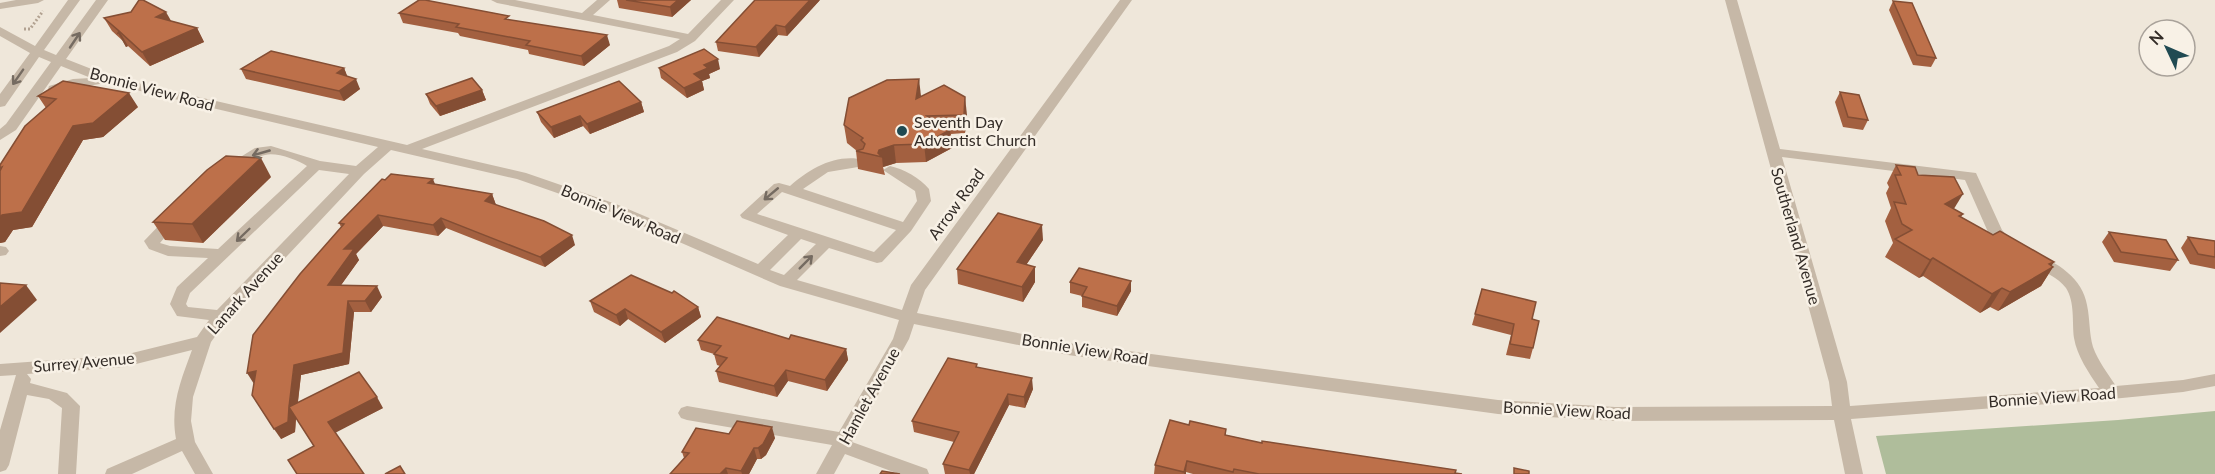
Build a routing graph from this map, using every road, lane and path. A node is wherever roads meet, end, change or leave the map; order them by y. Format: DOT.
graph roads {
  1 [pos="74,0"];
  2 [pos="102,0"];
  3 [pos="497,0"];
  4 [pos="604,0"];
  5 [pos="728,0"];
  6 [pos="1126,0"];
  7 [pos="1731,0"];
  8 [pos="42,4"];
  9 [pos="0,6"];
  10 [pos="584,16"];
  11 [pos="30,29"];
  12 [pos="0,31"];
  13 [pos="691,38"];
  14 [pos="37,52"];
  15 [pos="59,61"];
  16 [pos="108,80"];
  17 [pos="0,103"];
  18 [pos="21,113"];
  19 [pos="0,136"];
  20 [pos="387,146"];
  21 [pos="407,150"];
  22 [pos="1772,152"];
  23 [pos="859,163"];
  24 [pos="315,165"];
  25 [pos="890,170"];
  26 [pos="358,171"];
  27 [pos="223,176"];
  28 [pos="793,191"];
  29 [pos="189,205"];
  30 [pos="906,228"];
  31 [pos="798,233"];
  32 [pos="826,242"];
  33 [pos="223,254"];
  34 [pos="759,272"];
  35 [pos="786,282"];
  36 [pos="221,316"];
  37 [pos="909,317"];
  38 [pos="203,341"];
  39 [pos="26,368"];
  40 [pos="0,370"];
  41 [pos="2215,380"];
  42 [pos="20,387"];
  43 [pos="2112,393"];
  44 [pos="687,413"];
  45 [pos="1842,413"];
  46 [pos="186,442"];
  47 [pos="843,443"];
  48 [pos="0,465"];
  49 [pos="68,474"];
  50 [pos="114,474"];
  51 [pos="204,474"];
  52 [pos="825,474"];
  53 [pos="920,474"];
  54 [pos="1854,474"];
  1 -- 14 [label="street"];
  15 -- 2 [label="street, one-way"];
  3 -- 10 [label="street"];
  4 -- 10 [label="street"];
  5 -- 13 [label="street"];
  6 -- 37 [label="street, Arrow Road"];
  7 -- 22 [label="street, Southerland Avenue"];
  8 -- 9 [label="street"];
  8 -- 11 [label="path"];
  10 -- 13 [label="street"];
  12 -- 14 [label="street, Bonnie View Road"];
  13 -- 21 [label="street"];
  14 -- 15 [label="street, Bonnie View Road"];
  14 -- 17 [label="street, one-way"];
  15 -- 16 [label="street, Bonnie View Road"];
  15 -- 18 [label="street"];
  16 -- 18 [label="street"];
  16 -- 20 [label="street, Bonnie View Road"];
  18 -- 19 [label="street"];
  20 -- 21 [label="street, Bonnie View Road"];
  20 -- 26 [label="street, Lanark Avenue"];
  21 -- 34 [label="street, Bonnie View Road"];
  22 -- 43 [label="street"];
  22 -- 45 [label="street, Southerland Avenue"];
  23 -- 28 [label="street"];
  24 -- 26 [label="street"];
  24 -- 27 [label="street, one-way"];
  24 -- 33 [label="street, one-way"];
  25 -- 30 [label="street"];
  26 -- 36 [label="street, Lanark Avenue"];
  28 -- 30 [label="street"];
  28 -- 31 [label="street, one-way"];
  29 -- 33 [label="street"];
  30 -- 32 [label="street"];
  31 -- 32 [label="street"];
  31 -- 34 [label="street"];
  35 -- 32 [label="street, one-way"];
  33 -- 36 [label="street"];
  34 -- 35 [label="street, Bonnie View Road"];
  35 -- 37 [label="street, Bonnie View Road"];
  36 -- 38 [label="street, Lanark Avenue"];
  37 -- 45 [label="street, Bonnie View Road"];
  37 -- 47 [label="street, Hamlet Avenue"];
  38 -- 39 [label="street, Surrey Avenue"];
  38 -- 46 [label="street, Lanark Avenue"];
  39 -- 40 [label="street, Surrey Avenue"];
  39 -- 42 [label="street"];
  41 -- 43 [label="street, Bonnie View Road"];
  42 -- 48 [label="street"];
  42 -- 49 [label="street"];
  43 -- 45 [label="street, Bonnie View Road"];
  44 -- 47 [label="street"];
  45 -- 54 [label="street, Southerland Avenue"];
  46 -- 50 [label="street"];
  46 -- 51 [label="street, Lanark Avenue"];
  47 -- 52 [label="street, Hamlet Avenue"];
  47 -- 53 [label="street"];
}
